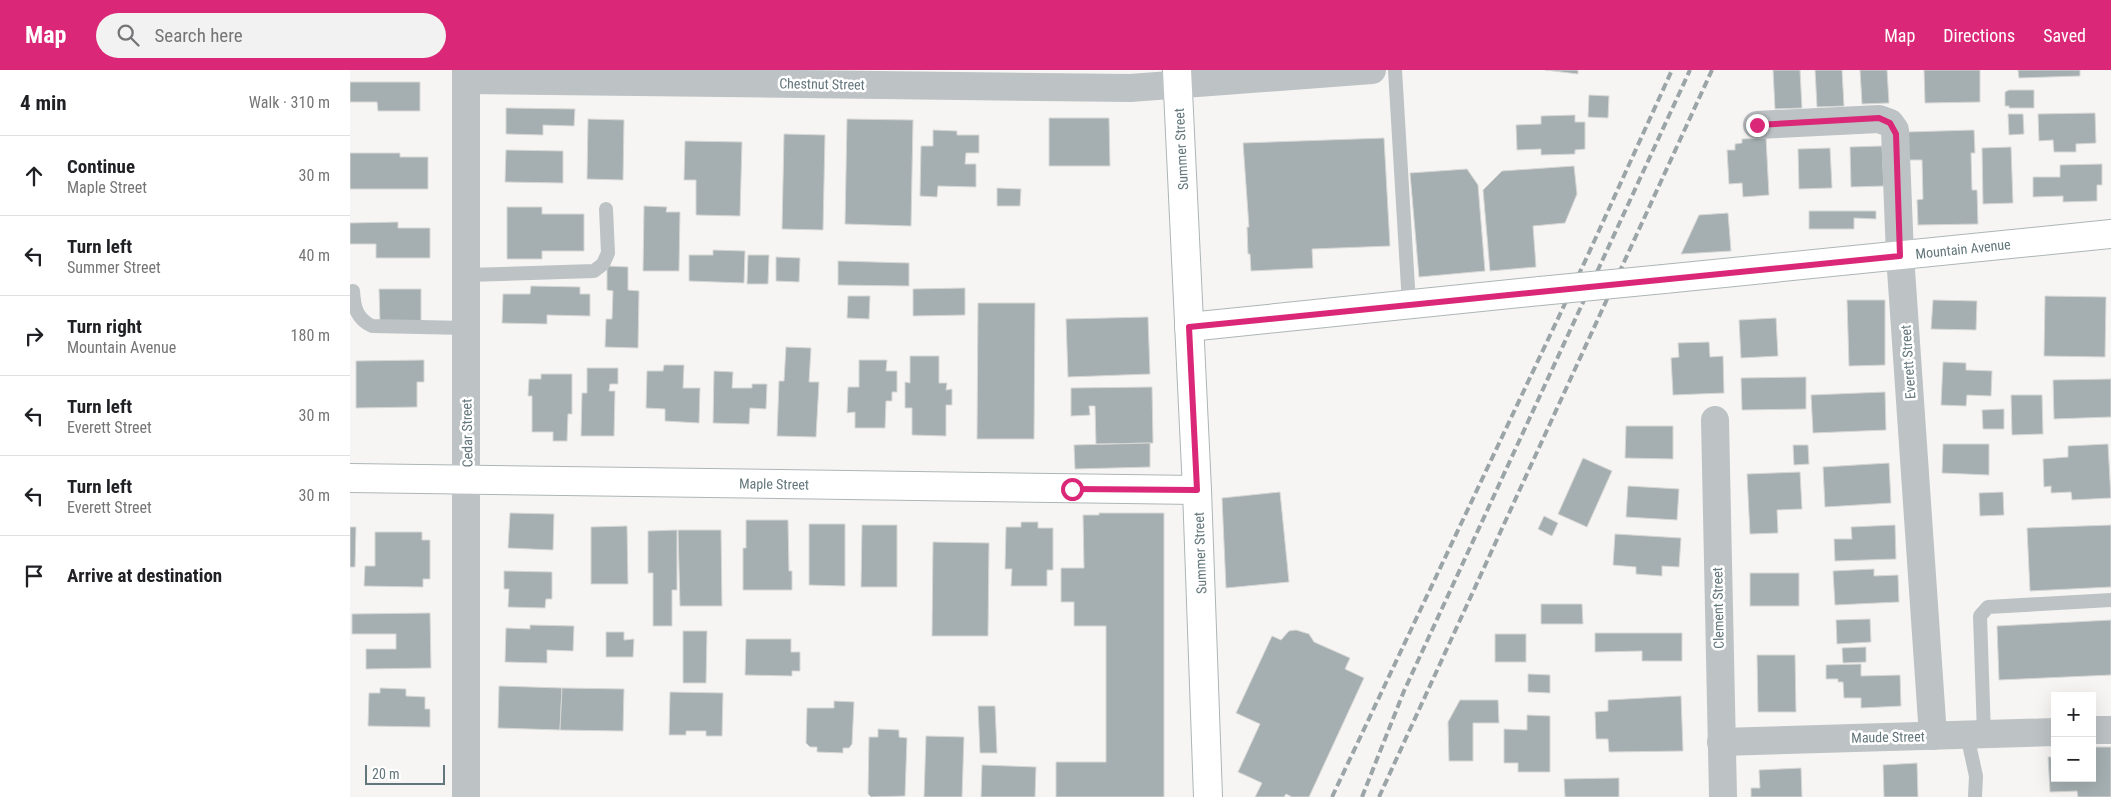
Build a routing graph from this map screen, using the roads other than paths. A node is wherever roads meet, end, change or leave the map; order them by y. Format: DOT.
graph roads {
  1 [pos="1372,70"];
  2 [pos="1395,70"];
  3 [pos="466,75"];
  4 [pos="748,77"];
  5 [pos="1177,77"];
  6 [pos="1757,125"];
  7 [pos="606,209"];
  8 [pos="2111,234"];
  9 [pos="1900,256"];
  10 [pos="467,275"];
  11 [pos="353,291"];
  12 [pos="1409,304"];
  13 [pos="1189,327"];
  14 [pos="466,328"];
  15 [pos="1715,420"];
  16 [pos="350,478"];
  17 [pos="468,479"];
  18 [pos="1197,490"];
  19 [pos="2111,600"];
  20 [pos="2096,730"];
  21 [pos="2111,730"];
  22 [pos="2051,732"];
  23 [pos="1976,735"];
  24 [pos="1934,736"];
  25 [pos="1721,742"];
  26 [pos="466,797"];
  27 [pos="1208,797"];
  28 [pos="1723,797"];
  29 [pos="1975,797"];
  1 -- 5 [label="street, Chestnut Street"];
  2 -- 12 [label="lane"];
  3 -- 4 [label="street, Chestnut Street"];
  3 -- 10 [label="street, Cedar Street"];
  4 -- 5 [label="street, Chestnut Street"];
  5 -- 13 [label="street, Summer Street"];
  6 -- 9 [label="street, Everett Street"];
  7 -- 10 [label="lane"];
  8 -- 9 [label="street, Mountain Avenue"];
  9 -- 12 [label="street, Mountain Avenue, bridge"];
  9 -- 24 [label="street, Everett Street"];
  10 -- 14 [label="street, Cedar Street"];
  11 -- 14 [label="lane"];
  12 -- 13 [label="street, Mountain Avenue"];
  13 -- 18 [label="street, Summer Street"];
  14 -- 17 [label="street, Cedar Street"];
  15 -- 25 [label="street, Clement Street"];
  16 -- 17 [label="street, Maple Street"];
  17 -- 18 [label="street, Maple Street"];
  17 -- 26 [label="street, Cedar Street"];
  18 -- 27 [label="street, Summer Street"];
  19 -- 23 [label="lane"];
  20 -- 21 [label="street"];
  22 -- 23 [label="street, Maude Street"];
  23 -- 24 [label="street, Maude Street"];
  23 -- 29 [label="lane"];
  24 -- 25 [label="street, Maude Street"];
  25 -- 28 [label="street, Clement Street"];
}
